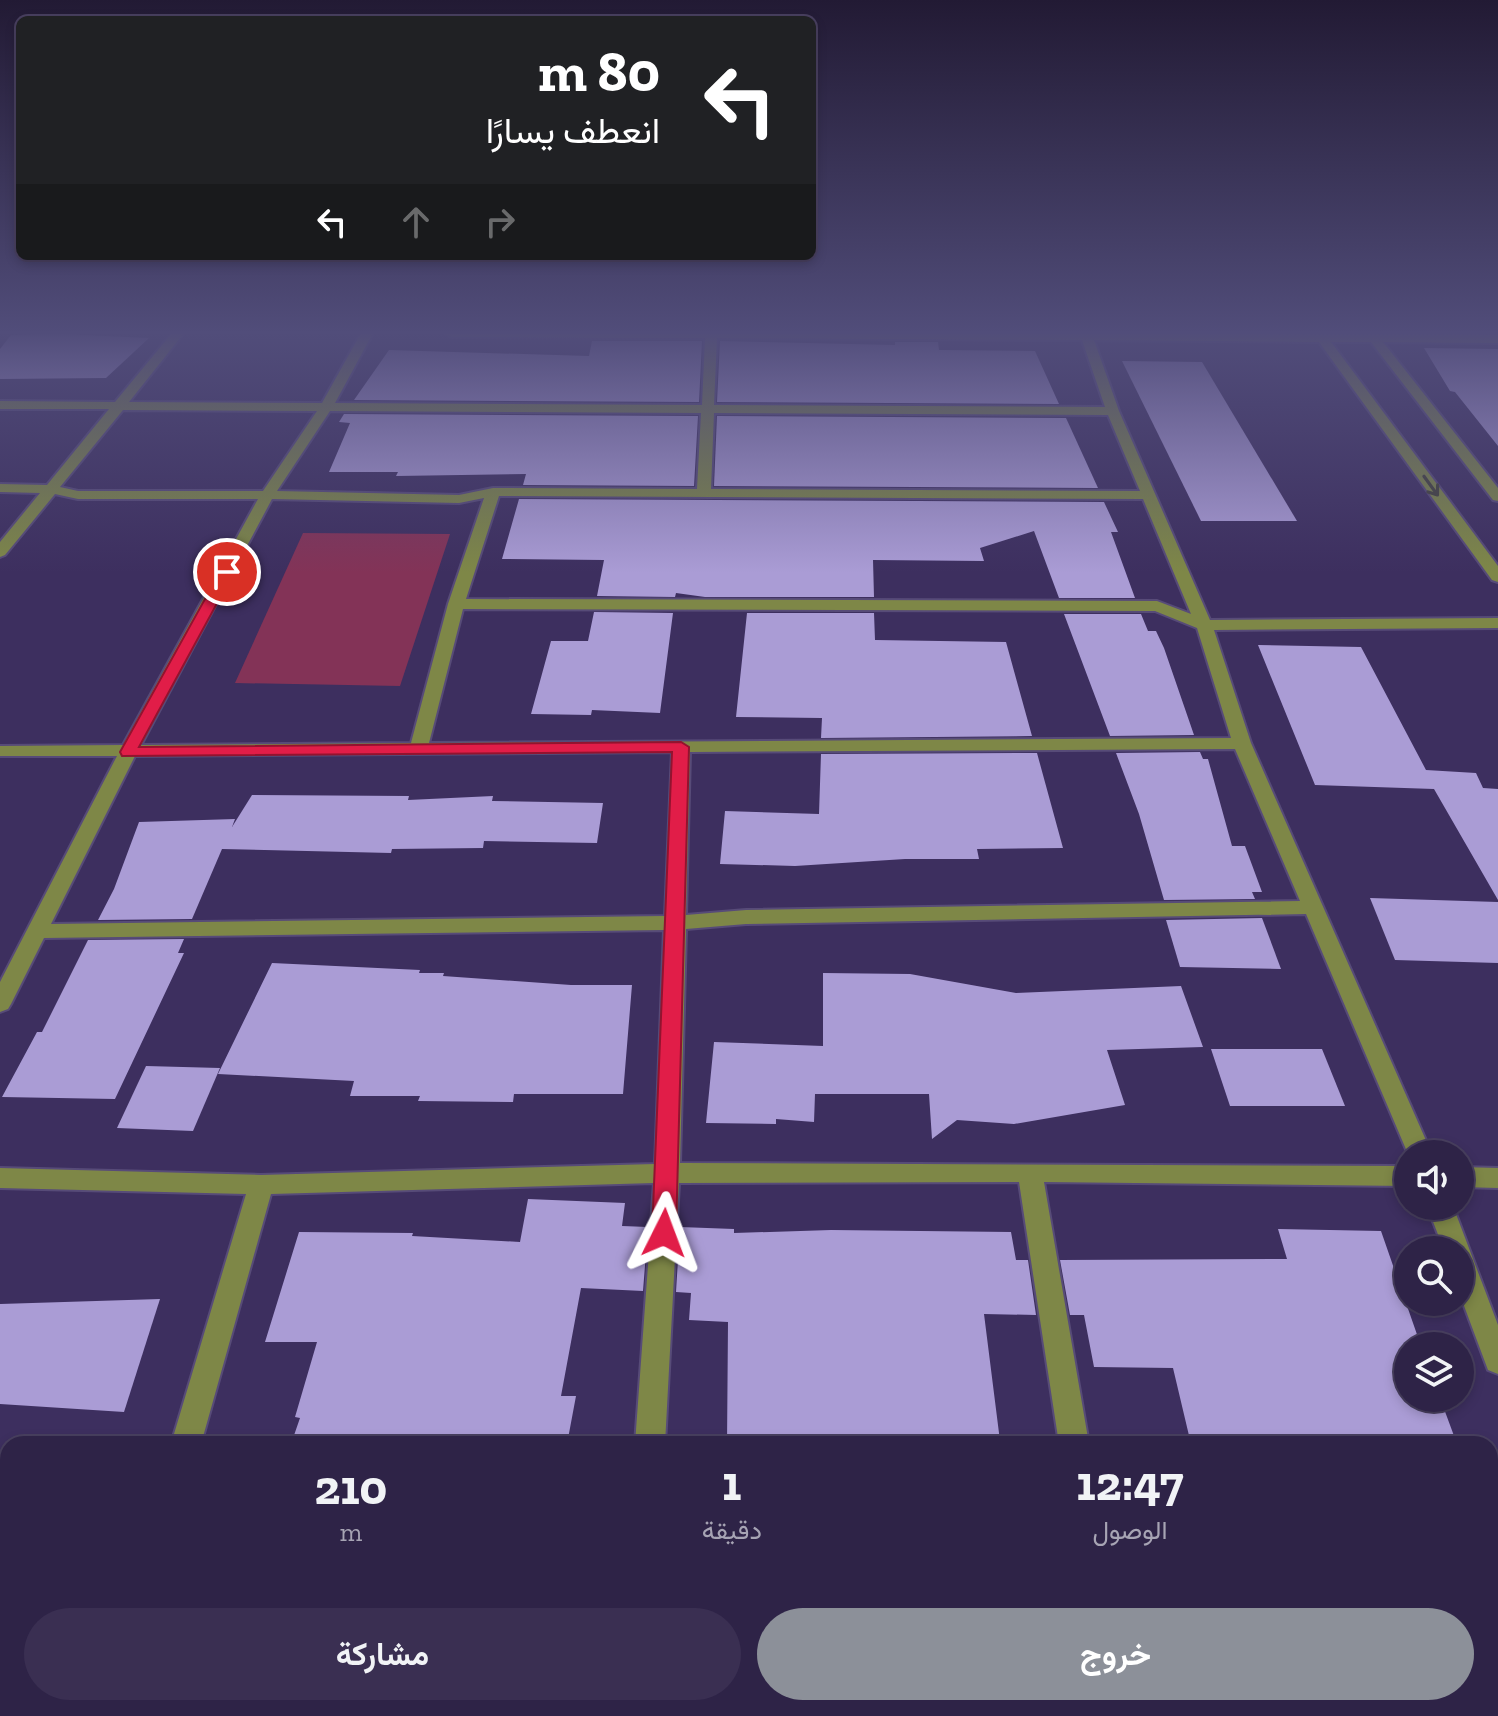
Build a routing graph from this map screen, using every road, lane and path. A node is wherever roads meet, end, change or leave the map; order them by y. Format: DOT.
graph roads {
  1 [pos="116,413"];
  2 [pos="322,413"];
  3 [pos="708,413"];
  4 [pos="1114,413"];
  5 [pos="1377,413"];
  6 [pos="1432,413"];
  7 [pos="0,488"];
  8 [pos="51,489"];
  9 [pos="493,492"];
  10 [pos="267,495"];
  11 [pos="704,495"];
  12 [pos="1150,495"];
  13 [pos="1498,497"];
  14 [pos="0,552"];
  15 [pos="1498,577"];
  16 [pos="456,604"];
  17 [pos="1498,623"];
  18 [pos="1204,625"];
  19 [pos="1242,743"];
  20 [pos="681,747"];
  21 [pos="419,748"];
  22 [pos="0,751"];
  23 [pos="128,752"];
  24 [pos="1314,907"];
  25 [pos="677,923"];
  26 [pos="37,931"];
  27 [pos="0,1004"];
  28 [pos="1414,1140"];
  29 [pos="1030,1172"];
  30 [pos="667,1173"];
  31 [pos="1394,1176"];
  32 [pos="1474,1177"];
  33 [pos="0,1178"];
  34 [pos="1498,1178"];
  35 [pos="261,1185"];
  36 [pos="1474,1297"];
  37 [pos="1498,1362"];
  38 [pos="188,1436"];
  39 [pos="651,1436"];
  40 [pos="1073,1436"];
  1 -- 8 [label="street"];
  2 -- 10 [label="street"];
  3 -- 11 [label="street"];
  4 -- 12 [label="street"];
  5 -- 15 [label="street, one-way"];
  6 -- 13 [label="street"];
  7 -- 8 [label="street"];
  8 -- 10 [label="street"];
  8 -- 14 [label="street"];
  9 -- 10 [label="street"];
  9 -- 11 [label="street"];
  9 -- 16 [label="street"];
  10 -- 23 [label="street"];
  11 -- 12 [label="street"];
  12 -- 18 [label="street"];
  16 -- 18 [label="street"];
  16 -- 21 [label="street"];
  17 -- 18 [label="street"];
  18 -- 19 [label="street"];
  19 -- 20 [label="street"];
  19 -- 24 [label="street"];
  20 -- 21 [label="street"];
  20 -- 25 [label="street"];
  21 -- 23 [label="street"];
  22 -- 23 [label="street"];
  23 -- 26 [label="street"];
  24 -- 25 [label="street"];
  24 -- 28 [label="street"];
  25 -- 26 [label="street"];
  25 -- 30 [label="street"];
  26 -- 27 [label="street"];
  29 -- 30 [label="street"];
  29 -- 31 [label="street"];
  29 -- 40 [label="street"];
  30 -- 35 [label="street"];
  30 -- 39 [label="street"];
  32 -- 34 [label="street"];
  33 -- 35 [label="street"];
  35 -- 38 [label="street"];
  36 -- 37 [label="street"];
}
